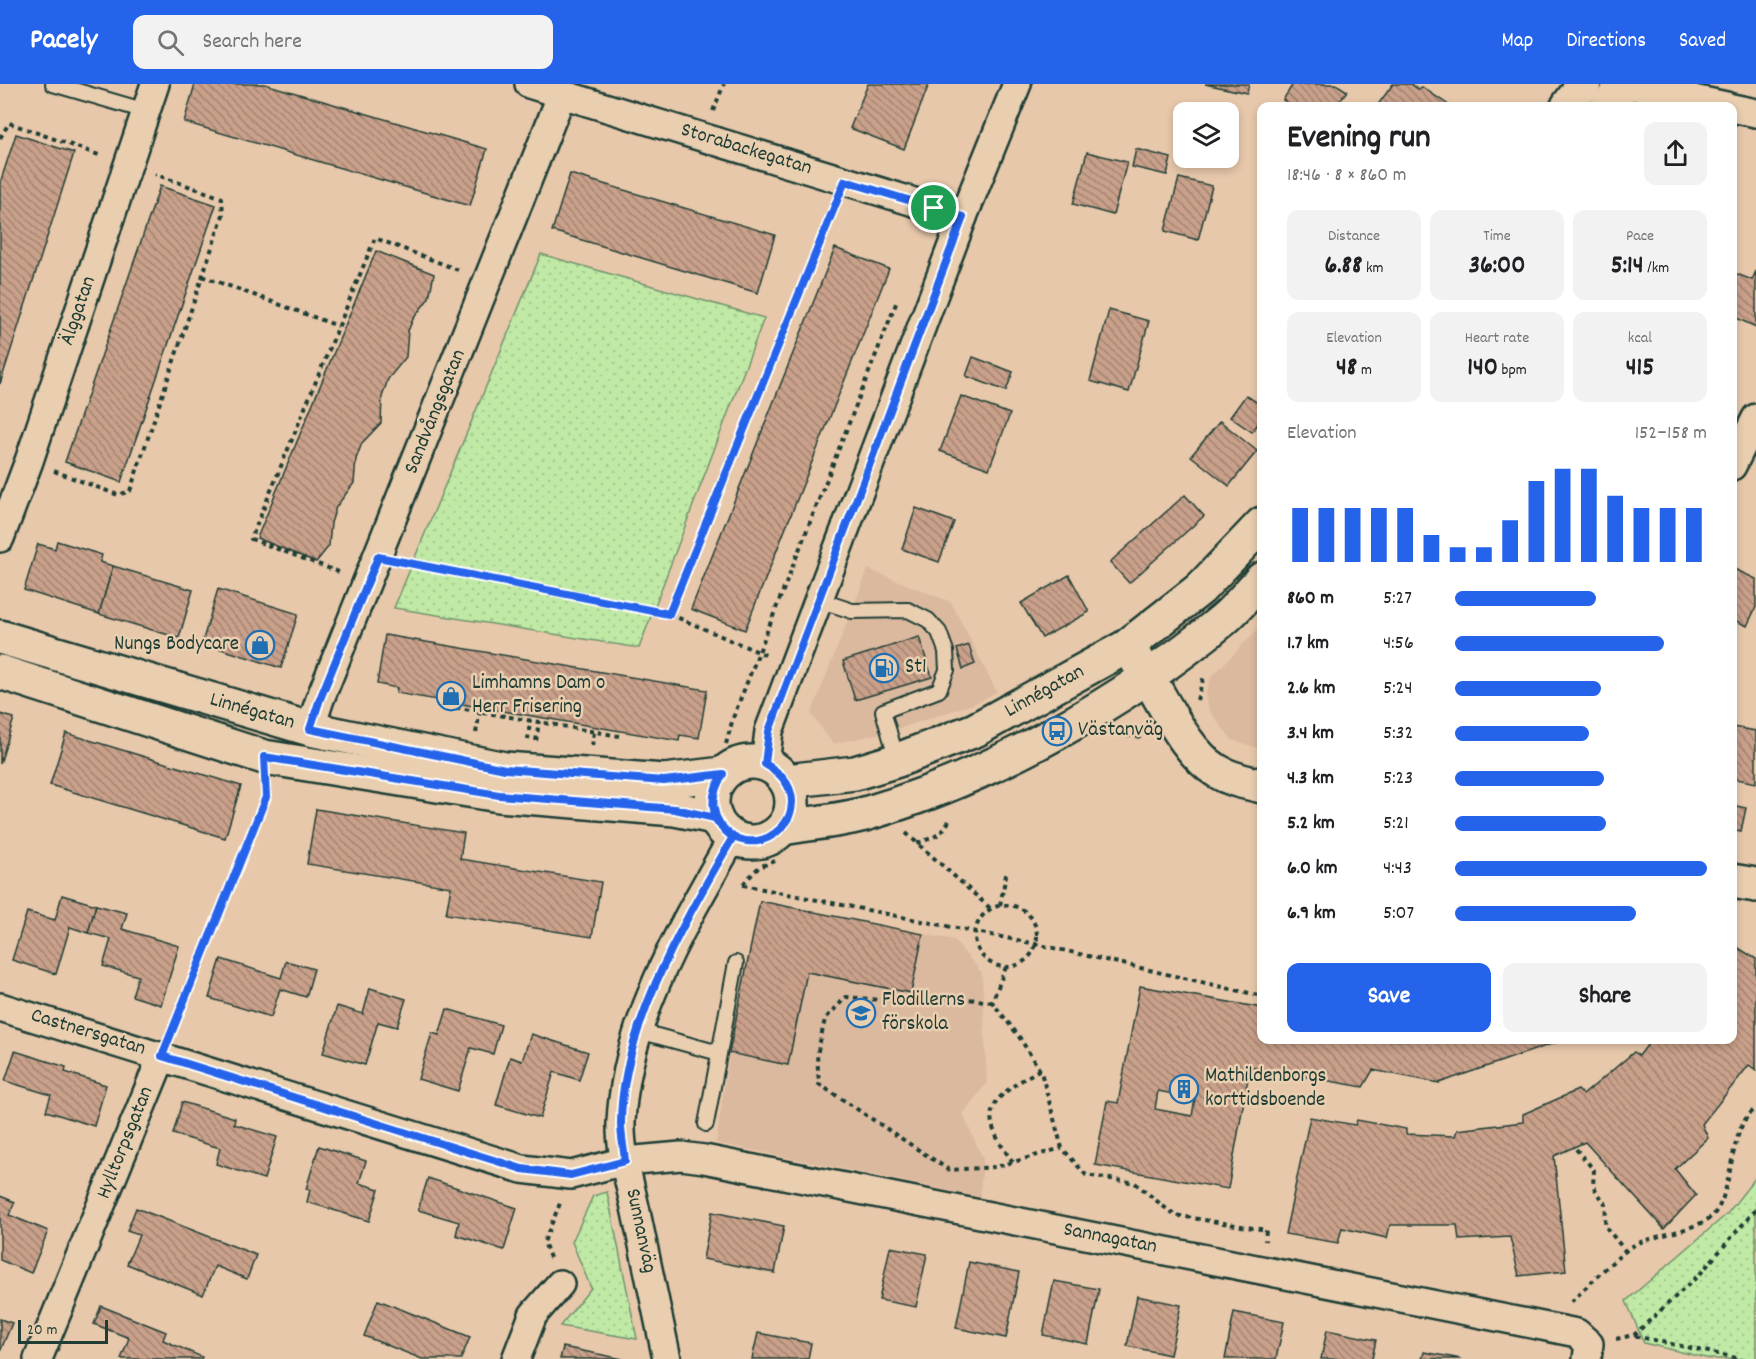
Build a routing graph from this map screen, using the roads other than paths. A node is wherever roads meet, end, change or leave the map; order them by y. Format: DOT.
graph roads {
  1 [pos="53,84"];
  2 [pos="155,84"];
  3 [pos="529,84"];
  4 [pos="1017,84"];
  5 [pos="1584,84"];
  6 [pos="1624,84"];
  7 [pos="562,94"];
  8 [pos="1571,102"];
  9 [pos="1611,102"];
  10 [pos="1707,102"];
  11 [pos="1737,109"];
  12 [pos="146,111"];
  13 [pos="1756,113"];
  14 [pos="963,217"];
  15 [pos="1756,418"];
  16 [pos="1737,456"];
  17 [pos="1257,529"];
  18 [pos="0,537"];
  19 [pos="1257,584"];
  20 [pos="819,600"];
  21 [pos="0,637"];
  22 [pos="1126,647"];
  23 [pos="0,672"];
  24 [pos="1149,676"];
  25 [pos="310,729"];
  26 [pos="897,760"];
  27 [pos="776,772"];
  28 [pos="723,774"];
  29 [pos="1257,785"];
  30 [pos="724,827"];
  31 [pos="783,828"];
  32 [pos="1737,882"];
  33 [pos="1756,885"];
  34 [pos="736,963"];
  35 [pos="0,1007"];
  36 [pos="639,1031"];
  37 [pos="719,1053"];
  38 [pos="162,1056"];
  39 [pos="706,1124"];
  40 [pos="625,1161"];
  41 [pos="560,1284"];
  42 [pos="1588,1352"];
  43 [pos="38,1359"];
  44 [pos="516,1359"];
  45 [pos="667,1359"];
  1 -- 12 [label="lane"];
  2 -- 12 [label="street, Älggatan"];
  3 -- 7 [label="street, Storabackegatan"];
  4 -- 14 [label="street"];
  5 -- 8 [label="street"];
  6 -- 9 [label="street"];
  6 -- 10 [label="street"];
  7 -- 14 [label="street, Storabackegatan"];
  7 -- 25 [label="street, Sandvångsgatan"];
  11 -- 13 [label="street"];
  12 -- 18 [label="street, Älggatan"];
  14 -- 20 [label="street"];
  15 -- 16 [label="street"];
  17 -- 22 [label="street, Linnégatan"];
  19 -- 24 [label="street, Linnégatan"];
  20 -- 26 [label="lane"];
  20 -- 27 [label="street"];
  21 -- 25 [label="street, Linnégatan"];
  22 -- 24 [label="street"];
  22 -- 26 [label="street, Linnégatan"];
  23 -- 30 [label="street, Linnégatan"];
  24 -- 29 [label="street"];
  24 -- 31 [label="street, Linnégatan"];
  25 -- 28 [label="street, Linnégatan"];
  26 -- 27 [label="street, Linnégatan"];
  27 -- 28 [label="street"];
  27 -- 31 [label="street"];
  28 -- 30 [label="street"];
  30 -- 31 [label="street"];
  30 -- 36 [label="street, Sunnanväg"];
  32 -- 33 [label="street"];
  34 -- 37 [label="lane"];
  35 -- 38 [label="street, Castnersgatan"];
  36 -- 37 [label="lane"];
  36 -- 40 [label="street, Sunnanväg"];
  37 -- 39 [label="lane"];
  38 -- 40 [label="street, Castnersgatan"];
  38 -- 43 [label="street, Hylltorpsgatan"];
  40 -- 42 [label="street, Sannagatan"];
  40 -- 45 [label="street, Sunnanväg"];
  41 -- 44 [label="street"];
}
